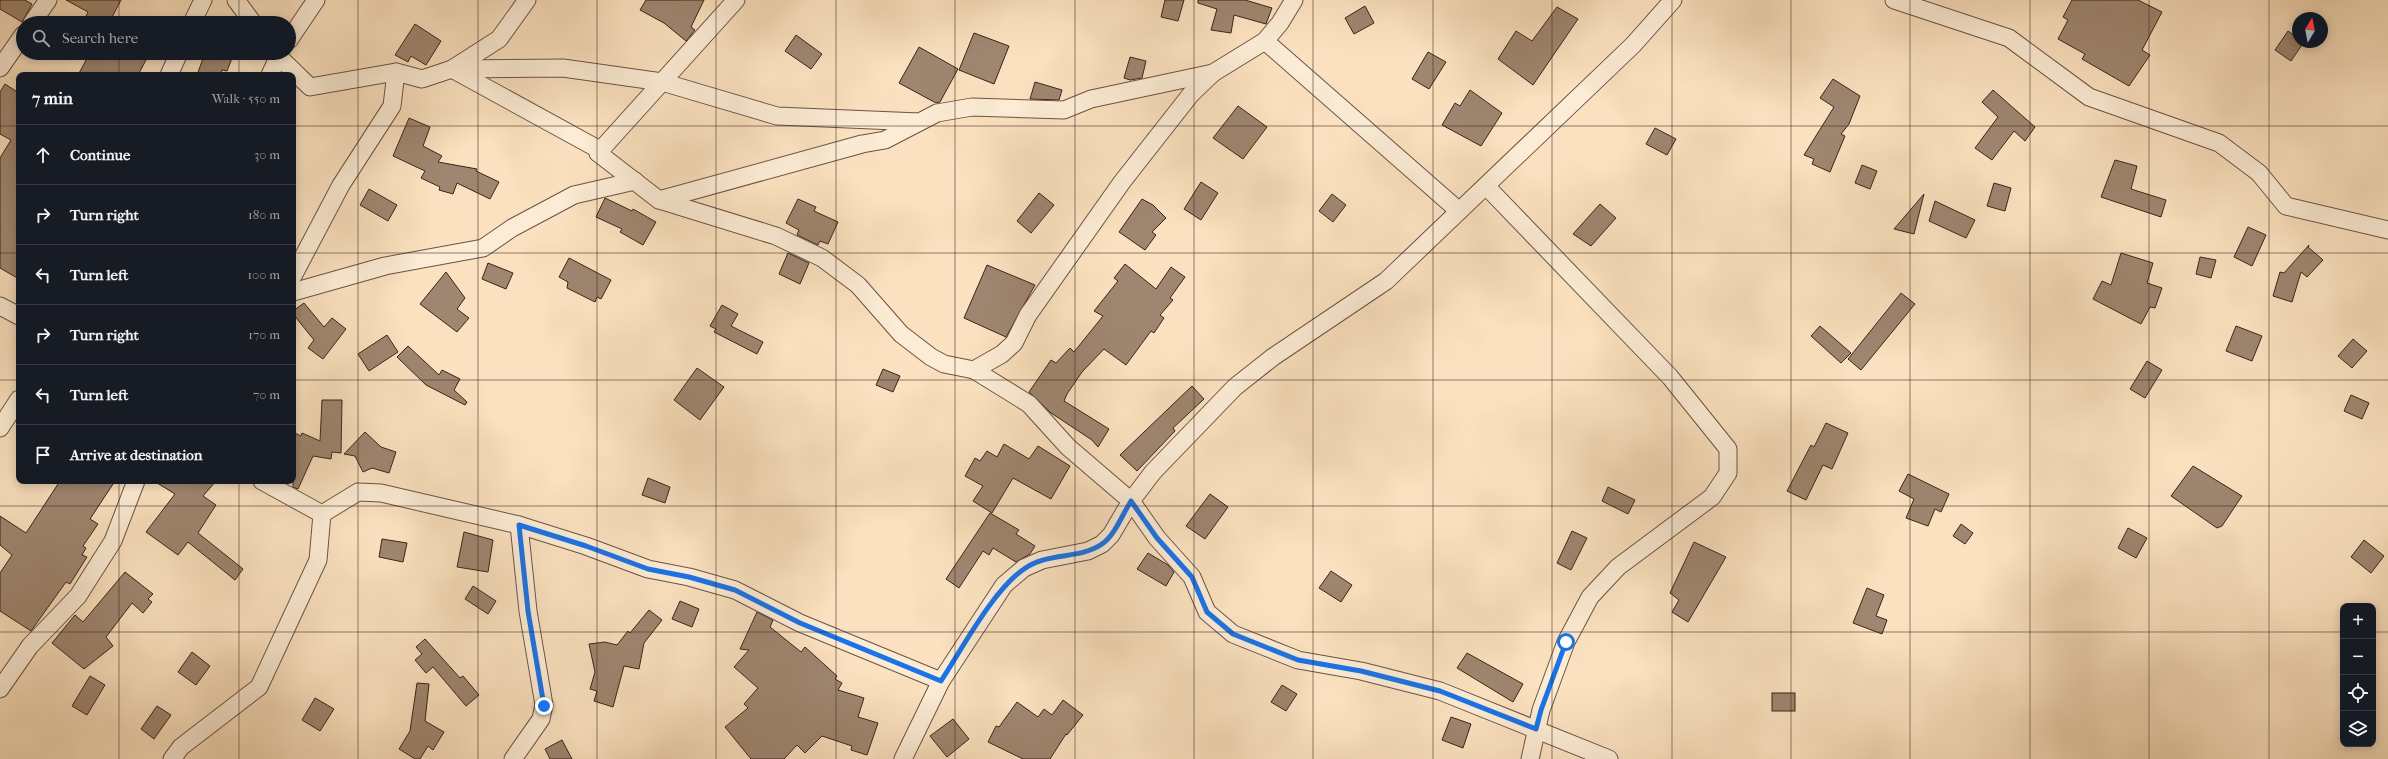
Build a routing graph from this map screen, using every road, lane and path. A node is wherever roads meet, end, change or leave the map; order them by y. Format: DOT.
graph roads {
  1 [pos="48,0"];
  2 [pos="202,0"];
  3 [pos="236,0"];
  4 [pos="316,0"];
  5 [pos="527,0"];
  6 [pos="736,0"];
  7 [pos="1294,0"];
  8 [pos="1673,0"];
  9 [pos="1894,0"];
  10 [pos="37,16"];
  11 [pos="195,16"];
  12 [pos="248,16"];
  13 [pos="296,30"];
  14 [pos="1265,41"];
  15 [pos="16,46"];
  16 [pos="176,60"];
  17 [pos="276,60"];
  18 [pos="284,60"];
  19 [pos="0,68"];
  20 [pos="452,69"];
  21 [pos="170,72"];
  22 [pos="271,72"];
  23 [pos="295,72"];
  24 [pos="396,72"];
  25 [pos="296,73"];
  26 [pos="1213,73"];
  27 [pos="662,82"];
  28 [pos="919,122"];
  29 [pos="598,153"];
  30 [pos="635,181"];
  31 [pos="1486,186"];
  32 [pos="659,200"];
  33 [pos="1459,211"];
  34 [pos="2388,230"];
  35 [pos="296,270"];
  36 [pos="296,291"];
  37 [pos="974,370"];
  38 [pos="16,404"];
  39 [pos="0,428"];
  40 [pos="135,484"];
  41 [pos="267,484"];
  42 [pos="1131,501"];
  43 [pos="322,514"];
  44 [pos="519,525"];
  45 [pos="941,681"];
  46 [pos="0,689"];
  47 [pos="1536,729"];
  48 [pos="172,759"];
  49 [pos="513,759"];
  50 [pos="903,759"];
  51 [pos="1530,759"];
  52 [pos="1609,759"];
  1 -- 10 [label="street"];
  2 -- 11 [label="street"];
  3 -- 12 [label="street"];
  4 -- 13 [label="street"];
  5 -- 20 [label="street"];
  6 -- 27 [label="street"];
  7 -- 14 [label="street"];
  8 -- 31 [label="street"];
  9 -- 34 [label="street"];
  14 -- 26 [label="street"];
  14 -- 33 [label="street"];
  15 -- 19 [label="street"];
  16 -- 21 [label="street"];
  17 -- 22 [label="street"];
  18 -- 23 [label="street"];
  20 -- 24 [label="street"];
  20 -- 27 [label="street"];
  20 -- 29 [label="street"];
  24 -- 25 [label="street"];
  24 -- 35 [label="street"];
  26 -- 28 [label="street"];
  26 -- 37 [label="street"];
  27 -- 28 [label="street"];
  27 -- 29 [label="street"];
  28 -- 32 [label="street"];
  29 -- 30 [label="street"];
  30 -- 32 [label="street"];
  30 -- 36 [label="street"];
  31 -- 33 [label="street"];
  31 -- 47 [label="street"];
  32 -- 37 [label="street"];
  33 -- 42 [label="street"];
  37 -- 42 [label="street"];
  38 -- 39 [label="street"];
  40 -- 46 [label="street"];
  41 -- 43 [label="street"];
  42 -- 45 [label="street"];
  42 -- 47 [label="street"];
  43 -- 44 [label="street"];
  43 -- 48 [label="street"];
  44 -- 45 [label="street"];
  44 -- 49 [label="street"];
  45 -- 50 [label="street"];
  47 -- 51 [label="street"];
  47 -- 52 [label="street"];
}
